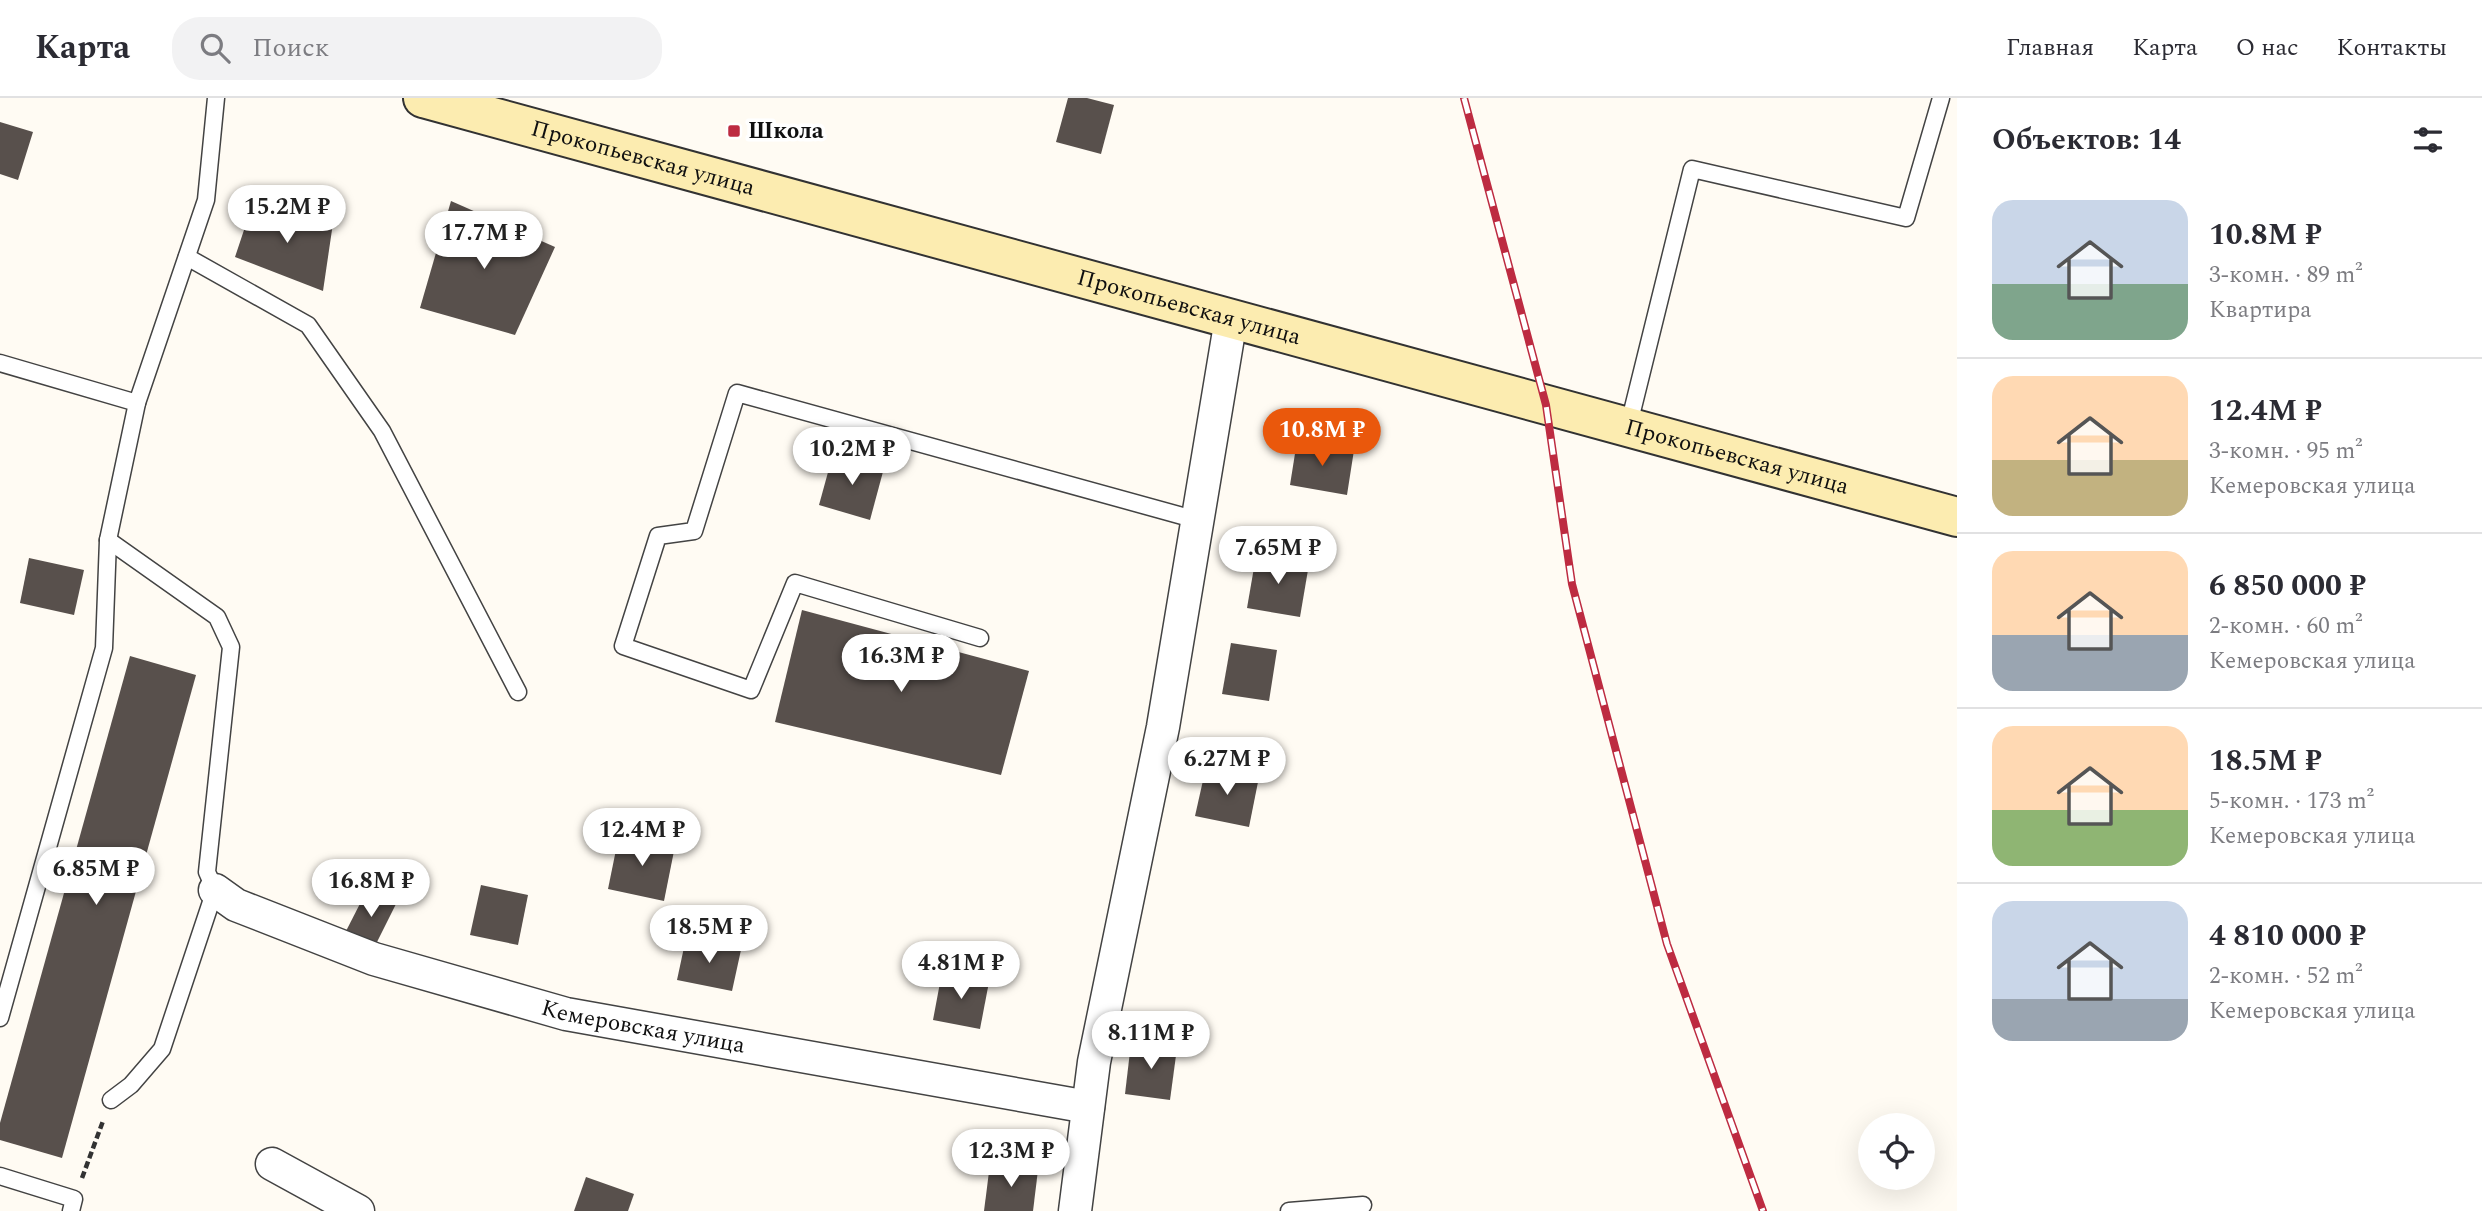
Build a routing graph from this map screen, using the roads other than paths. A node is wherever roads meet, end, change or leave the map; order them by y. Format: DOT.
graph roads {
  1 [pos="216,98"];
  2 [pos="423,98"];
  3 [pos="1941,98"];
  4 [pos="187,257"];
  5 [pos="1230,319"];
  6 [pos="0,363"];
  7 [pos="137,403"];
  8 [pos="1628,428"];
  9 [pos="1957,517"];
  10 [pos="1197,520"];
  11 [pos="108,540"];
  12 [pos="980,638"];
  13 [pos="519,692"];
  14 [pos="215,890"];
  15 [pos="0,1018"];
  16 [pos="111,1100"];
  17 [pos="1088,1107"];
  18 [pos="272,1164"];
  19 [pos="0,1176"];
  20 [pos="73,1205"];
  21 [pos="1363,1205"];
  22 [pos="358,1211"];
  23 [pos="1075,1211"];
  24 [pos="1289,1211"];
  1 -- 4 [label="lane"];
  2 -- 5 [label="main road, Прокопьевская улица"];
  3 -- 8 [label="lane"];
  4 -- 7 [label="lane"];
  4 -- 13 [label="lane"];
  5 -- 8 [label="main road, Прокопьевская улица"];
  5 -- 10 [label="street"];
  6 -- 7 [label="lane"];
  7 -- 11 [label="lane"];
  8 -- 9 [label="main road, Прокопьевская улица"];
  10 -- 12 [label="lane"];
  10 -- 17 [label="street"];
  11 -- 14 [label="lane"];
  11 -- 15 [label="lane"];
  14 -- 16 [label="lane"];
  14 -- 17 [label="street, Кемеровская улица"];
  17 -- 23 [label="street"];
  18 -- 22 [label="street"];
  19 -- 20 [label="lane"];
  21 -- 24 [label="lane"];
}
